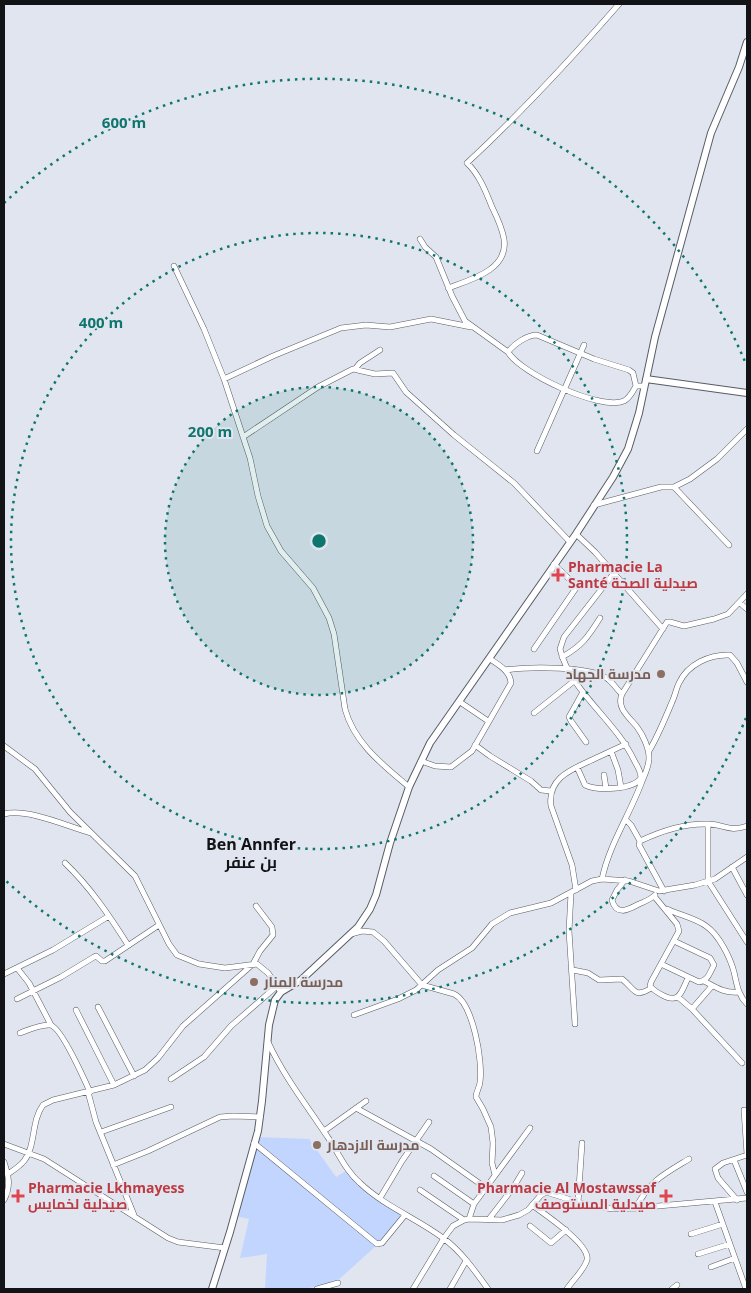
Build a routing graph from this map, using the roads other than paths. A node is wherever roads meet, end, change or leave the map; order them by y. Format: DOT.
graph roads {
  1 [pos="619,4"];
  2 [pos="747,42"];
  3 [pos="420,239"];
  4 [pos="174,266"];
  5 [pos="448,288"];
  6 [pos="472,327"];
  7 [pos="584,345"];
  8 [pos="380,350"];
  9 [pos="508,352"];
  10 [pos="580,353"];
  11 [pos="355,369"];
  12 [pos="224,379"];
  13 [pos="645,382"];
  14 [pos="636,386"];
  15 [pos="564,390"];
  16 [pos="747,393"];
  17 [pos="747,429"];
  18 [pos="244,437"];
  19 [pos="537,451"];
  20 [pos="674,487"];
  21 [pos="594,505"];
  22 [pos="576,534"];
  23 [pos="570,542"];
  24 [pos="729,545"];
  25 [pos="554,564"];
  26 [pos="614,574"];
  27 [pos="747,594"];
  28 [pos="740,603"];
  29 [pos="747,609"];
  30 [pos="600,618"];
  31 [pos="663,629"];
  32 [pos="534,649"];
  33 [pos="562,657"];
  34 [pos="490,659"];
  35 [pos="568,669"];
  36 [pos="505,670"];
  37 [pos="574,681"];
  38 [pos="747,682"];
  39 [pos="582,692"];
  40 [pos="622,694"];
  41 [pos="460,702"];
  42 [pos="534,713"];
  43 [pos="488,721"];
  44 [pos="586,742"];
  45 [pos="626,744"];
  46 [pos="475,745"];
  47 [pos="4,746"];
  48 [pos="611,751"];
  49 [pos="649,752"];
  50 [pos="421,761"];
  51 [pos="577,767"];
  52 [pos="604,775"];
  53 [pos="409,787"];
  54 [pos="621,787"];
  55 [pos="606,788"];
  56 [pos="551,791"];
  57 [pos="4,814"];
  58 [pos="626,820"];
  59 [pos="708,824"];
  60 [pos="747,826"];
  61 [pos="91,833"];
  62 [pos="640,841"];
  63 [pos="747,857"];
  64 [pos="65,863"];
  65 [pos="732,867"];
  66 [pos="602,879"];
  67 [pos="625,880"];
  68 [pos="708,881"];
  69 [pos="576,890"];
  70 [pos="664,891"];
  71 [pos="571,893"];
  72 [pos="655,893"];
  73 [pos="747,895"];
  74 [pos="256,906"];
  75 [pos="664,908"];
  76 [pos="109,916"];
  77 [pos="159,925"];
  78 [pos="350,934"];
  79 [pos="747,940"];
  80 [pos="674,941"];
  81 [pos="128,945"];
  82 [pos="253,964"];
  83 [pos="661,964"];
  84 [pos="17,968"];
  85 [pos="573,970"];
  86 [pos="4,974"];
  87 [pos="688,978"];
  88 [pos="704,981"];
  89 [pos="422,985"];
  90 [pos="712,986"];
  91 [pos="651,988"];
  92 [pos="279,989"];
  93 [pos="34,991"];
  94 [pos="739,992"];
  95 [pos="678,997"];
  96 [pos="17,999"];
  97 [pos="747,1004"];
  98 [pos="98,1007"];
  99 [pos="692,1009"];
  100 [pos="76,1010"];
  101 [pos="354,1015"];
  102 [pos="575,1024"];
  103 [pos="51,1025"];
  104 [pos="20,1033"];
  105 [pos="267,1040"];
  106 [pos="742,1063"];
  107 [pos="134,1076"];
  108 [pos="171,1079"];
  109 [pos="114,1085"];
  110 [pos="89,1092"];
  111 [pos="366,1100"];
  112 [pos="171,1107"];
  113 [pos="356,1108"];
  114 [pos="744,1110"];
  115 [pos="260,1117"];
  116 [pos="429,1122"];
  117 [pos="530,1128"];
  118 [pos="324,1131"];
  119 [pos="101,1132"];
  120 [pos="416,1140"];
  121 [pos="254,1143"];
  122 [pos="582,1143"];
  123 [pos="4,1144"];
  124 [pos="29,1153"];
  125 [pos="747,1155"];
  126 [pos="689,1159"];
  127 [pos="734,1160"];
  128 [pos="4,1162"];
  129 [pos="113,1165"];
  130 [pos="522,1173"];
  131 [pos="8,1174"];
  132 [pos="494,1175"];
  133 [pos="434,1176"];
  134 [pos="486,1188"];
  135 [pos="420,1190"];
  136 [pos="747,1192"];
  137 [pos="380,1198"];
  138 [pos="747,1198"];
  139 [pos="4,1200"];
  140 [pos="737,1200"];
  141 [pos="715,1202"];
  142 [pos="578,1203"];
  143 [pos="474,1204"];
  144 [pos="532,1205"];
  145 [pos="636,1208"];
  146 [pos="405,1215"];
  147 [pos="135,1217"];
  148 [pos="467,1219"];
  149 [pos="489,1219"];
  150 [pos="723,1224"];
  151 [pos="530,1226"];
  152 [pos="566,1230"];
  153 [pos="690,1234"];
  154 [pos="444,1238"];
  155 [pos="730,1244"];
  156 [pos="225,1248"];
  157 [pos="698,1254"];
  158 [pos="735,1258"];
  159 [pos="466,1261"];
  160 [pos="711,1267"];
  161 [pos="338,1283"];
  162 [pos="677,1285"];
  163 [pos="212,1289"];
  164 [pos="317,1289"];
  165 [pos="414,1289"];
  166 [pos="450,1289"];
  167 [pos="488,1289"];
  168 [pos="567,1289"];
  169 [pos="672,1289"];
  170 [pos="745,1289"];
  1 -- 5 [label="street"];
  2 -- 13 [label="street"];
  3 -- 5 [label="street"];
  4 -- 12 [label="street"];
  5 -- 6 [label="street"];
  6 -- 9 [label="street"];
  6 -- 12 [label="street"];
  7 -- 10 [label="street"];
  8 -- 11 [label="street"];
  9 -- 10 [label="street"];
  9 -- 15 [label="street"];
  10 -- 14 [label="street"];
  10 -- 15 [label="street"];
  11 -- 18 [label="street"];
  11 -- 23 [label="street"];
  12 -- 18 [label="street"];
  13 -- 14 [label="street"];
  13 -- 16 [label="street"];
  13 -- 21 [label="street"];
  14 -- 15 [label="street"];
  15 -- 19 [label="street"];
  17 -- 20 [label="street"];
  18 -- 53 [label="street"];
  20 -- 21 [label="street"];
  20 -- 24 [label="street"];
  21 -- 22 [label="street"];
  22 -- 23 [label="street"];
  22 -- 26 [label="street"];
  23 -- 25 [label="street"];
  25 -- 32 [label="street"];
  25 -- 34 [label="street"];
  26 -- 31 [label="street"];
  26 -- 33 [label="street"];
  27 -- 28 [label="street"];
  28 -- 29 [label="street"];
  28 -- 31 [label="street"];
  30 -- 33 [label="street"];
  31 -- 40 [label="street"];
  33 -- 35 [label="street"];
  34 -- 36 [label="street"];
  34 -- 41 [label="street"];
  35 -- 36 [label="street"];
  35 -- 37 [label="street"];
  35 -- 40 [label="street"];
  36 -- 43 [label="street"];
  37 -- 39 [label="street"];
  37 -- 42 [label="street"];
  38 -- 49 [label="street"];
  39 -- 44 [label="street"];
  39 -- 45 [label="street"];
  40 -- 49 [label="street"];
  41 -- 43 [label="street"];
  41 -- 50 [label="street"];
  43 -- 46 [label="street"];
  45 -- 48 [label="street"];
  45 -- 54 [label="street"];
  46 -- 50 [label="street"];
  46 -- 56 [label="street"];
  47 -- 61 [label="street"];
  48 -- 51 [label="street"];
  48 -- 54 [label="street"];
  49 -- 58 [label="street"];
  50 -- 53 [label="street"];
  51 -- 55 [label="street"];
  51 -- 56 [label="street"];
  52 -- 55 [label="street"];
  53 -- 78 [label="street"];
  54 -- 55 [label="street"];
  56 -- 69 [label="street"];
  57 -- 61 [label="street"];
  58 -- 62 [label="street"];
  58 -- 66 [label="street"];
  59 -- 60 [label="street"];
  59 -- 62 [label="street"];
  59 -- 68 [label="street"];
  61 -- 77 [label="street"];
  62 -- 70 [label="street"];
  63 -- 65 [label="street"];
  64 -- 76 [label="street"];
  65 -- 68 [label="street"];
  65 -- 73 [label="street"];
  66 -- 67 [label="street"];
  66 -- 69 [label="street"];
  67 -- 72 [label="street"];
  67 -- 72 [label="street"];
  68 -- 70 [label="street"];
  68 -- 79 [label="street"];
  69 -- 71 [label="street"];
  70 -- 72 [label="street"];
  71 -- 85 [label="street"];
  71 -- 89 [label="street"];
  72 -- 75 [label="street"];
  74 -- 82 [label="street"];
  75 -- 80 [label="street"];
  75 -- 94 [label="street"];
  76 -- 81 [label="street"];
  76 -- 84 [label="street"];
  77 -- 81 [label="street"];
  77 -- 82 [label="street"];
  78 -- 89 [label="street"];
  78 -- 92 [label="street"];
  80 -- 83 [label="street"];
  80 -- 88 [label="street"];
  81 -- 93 [label="street"];
  82 -- 92 [label="street"];
  82 -- 107 [label="street"];
  83 -- 87 [label="street"];
  83 -- 91 [label="street"];
  84 -- 86 [label="street"];
  84 -- 93 [label="street"];
  85 -- 91 [label="street"];
  85 -- 102 [label="street"];
  87 -- 88 [label="street"];
  87 -- 95 [label="street"];
  88 -- 90 [label="street"];
  89 -- 101 [label="street"];
  89 -- 132 [label="street"];
  90 -- 94 [label="street"];
  90 -- 99 [label="street"];
  91 -- 95 [label="street"];
  92 -- 105 [label="street"];
  92 -- 108 [label="street"];
  93 -- 96 [label="street"];
  93 -- 103 [label="street"];
  94 -- 97 [label="street"];
  95 -- 99 [label="street"];
  98 -- 107 [label="street"];
  99 -- 106 [label="street"];
  100 -- 109 [label="street"];
  103 -- 104 [label="street"];
  103 -- 110 [label="street"];
  105 -- 115 [label="street"];
  105 -- 118 [label="street"];
  107 -- 109 [label="street"];
  109 -- 110 [label="street"];
  110 -- 119 [label="street"];
  110 -- 124 [label="street"];
  111 -- 113 [label="street"];
  112 -- 119 [label="street"];
  113 -- 118 [label="street"];
  113 -- 120 [label="street"];
  114 -- 125 [label="street"];
  115 -- 121 [label="street"];
  115 -- 129 [label="street"];
  116 -- 120 [label="street"];
  117 -- 132 [label="street"];
  118 -- 137 [label="street"];
  119 -- 129 [label="street"];
  120 -- 134 [label="street"];
  120 -- 137 [label="street"];
  121 -- 146 [label="street"];
  121 -- 156 [label="street"];
  122 -- 142 [label="street"];
  123 -- 124 [label="street"];
  124 -- 131 [label="street"];
  124 -- 147 [label="street"];
  125 -- 127 [label="street"];
  126 -- 145 [label="street"];
  127 -- 136 [label="street"];
  127 -- 140 [label="street"];
  128 -- 131 [label="street"];
  129 -- 147 [label="street"];
  130 -- 149 [label="street"];
  131 -- 139 [label="street"];
  132 -- 134 [label="street"];
  133 -- 143 [label="street"];
  134 -- 143 [label="street"];
  135 -- 148 [label="street"];
  137 -- 146 [label="street"];
  138 -- 140 [label="street"];
  140 -- 141 [label="street"];
  141 -- 145 [label="street"];
  141 -- 150 [label="street"];
  142 -- 144 [label="street"];
  142 -- 145 [label="street"];
  143 -- 148 [label="street"];
  144 -- 149 [label="street"];
  144 -- 152 [label="street"];
  146 -- 154 [label="street"];
  147 -- 156 [label="street"];
  148 -- 149 [label="street"];
  148 -- 154 [label="street"];
  150 -- 153 [label="street"];
  150 -- 155 [label="street"];
  151 -- 152 [label="street"];
  152 -- 168 [label="street"];
  154 -- 159 [label="street"];
  154 -- 165 [label="street"];
  155 -- 157 [label="street"];
  155 -- 158 [label="street"];
  156 -- 163 [label="street"];
  158 -- 160 [label="street"];
  158 -- 170 [label="street"];
  159 -- 166 [label="street"];
  159 -- 167 [label="street"];
  161 -- 164 [label="street"];
  162 -- 169 [label="street"];
}
